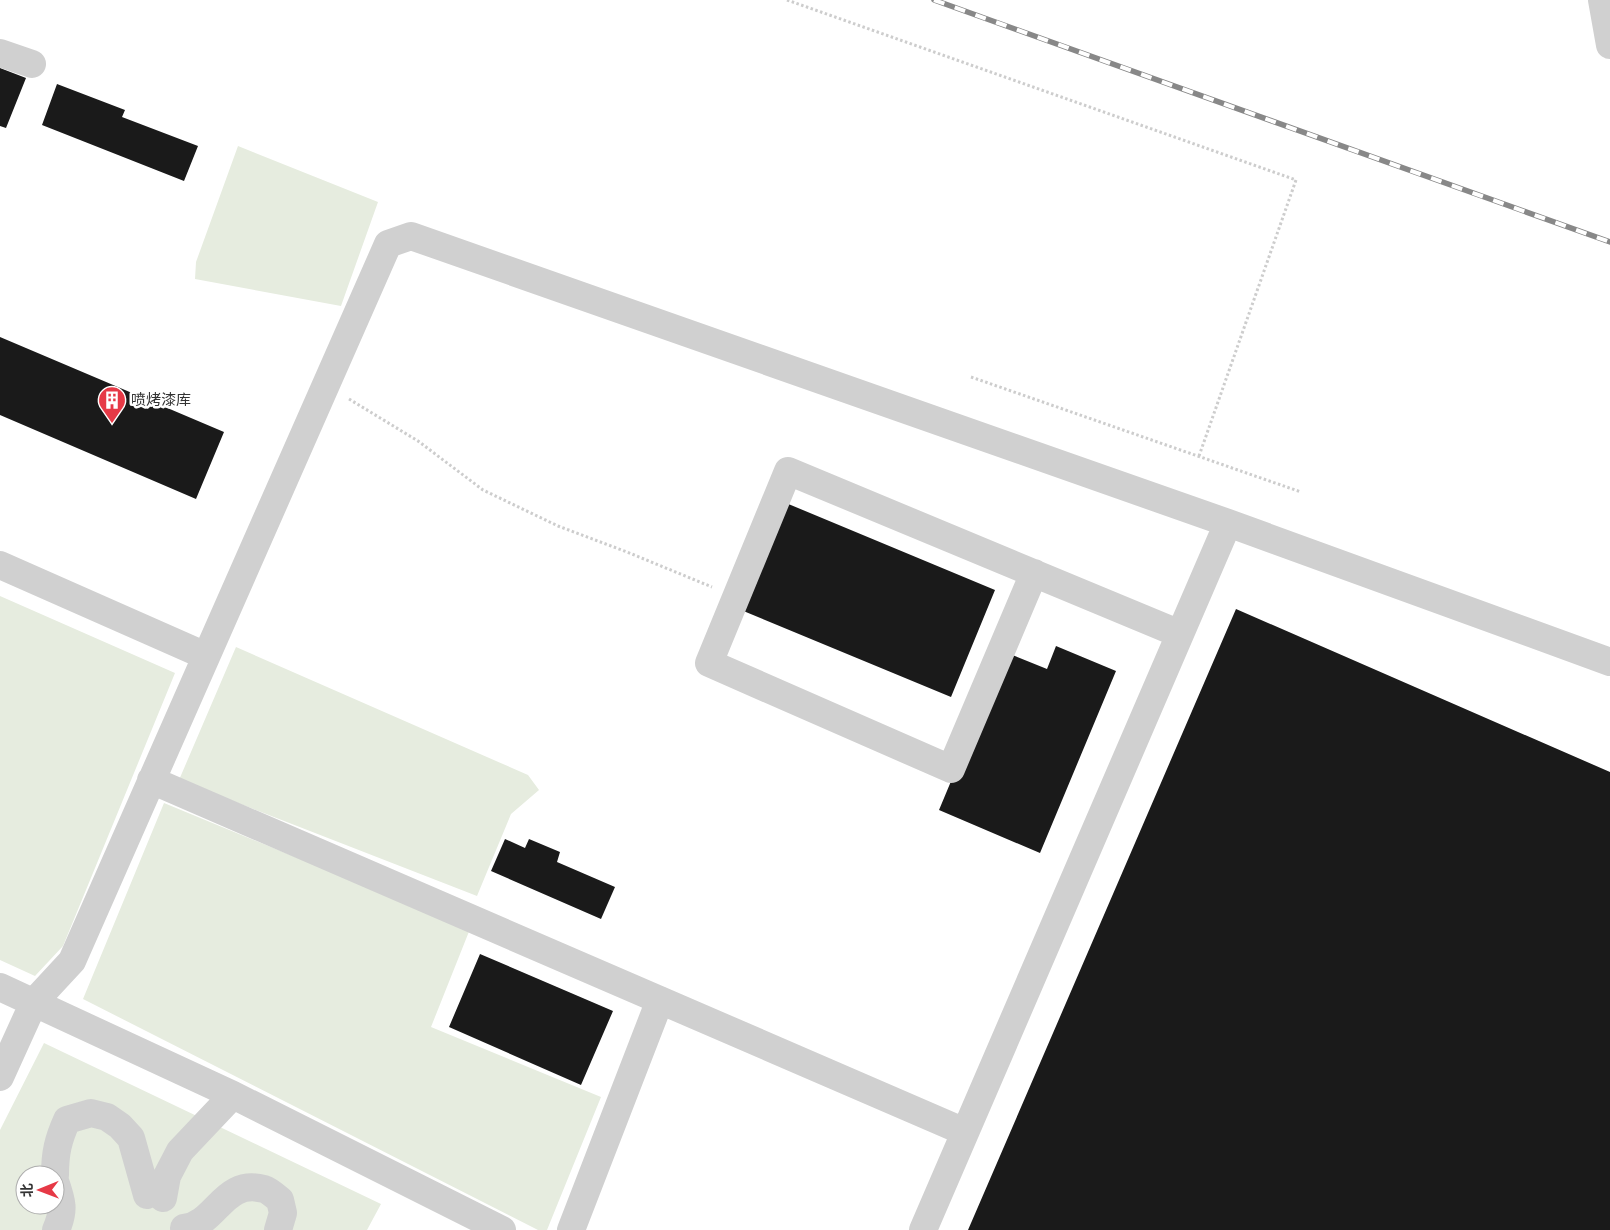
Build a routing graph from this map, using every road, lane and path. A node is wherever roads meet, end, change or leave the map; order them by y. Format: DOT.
graph roads {
  1 [pos="787,0"];
  2 [pos="1602,0"];
  3 [pos="1610,45"];
  4 [pos="0,53"];
  5 [pos="32,64"];
  6 [pos="971,377"];
  7 [pos="324,386"];
  8 [pos="1199,456"];
  9 [pos="1302,492"];
  10 [pos="1228,523"];
  11 [pos="0,565"];
  12 [pos="1034,573"];
  13 [pos="736,597"];
  14 [pos="1180,634"];
  15 [pos="206,656"];
  16 [pos="1610,662"];
  17 [pos="151,780"];
  18 [pos="0,987"];
  19 [pos="660,1000"];
  20 [pos="34,1002"];
  21 [pos="0,1077"];
  22 [pos="233,1095"];
  23 [pos="965,1132"];
  24 [pos="54,1165"];
  25 [pos="61,1215"];
  26 [pos="184,1228"];
  27 [pos="56,1230"];
  28 [pos="278,1230"];
  29 [pos="502,1230"];
  30 [pos="571,1230"];
  31 [pos="923,1230"];
  1 -- 8 [label="path"];
  2 -- 3 [label="street"];
  4 -- 5 [label="street"];
  6 -- 8 [label="path"];
  7 -- 10 [label="street"];
  7 -- 13 [label="path"];
  7 -- 15 [label="street"];
  8 -- 9 [label="path"];
  10 -- 14 [label="street"];
  10 -- 16 [label="street"];
  11 -- 15 [label="street"];
  12 -- 13 [label="street"];
  12 -- 13 [label="street"];
  12 -- 14 [label="street"];
  14 -- 23 [label="street"];
  15 -- 17 [label="street"];
  17 -- 19 [label="street"];
  17 -- 20 [label="street"];
  18 -- 20 [label="street"];
  19 -- 23 [label="street"];
  19 -- 30 [label="street"];
  20 -- 21 [label="street"];
  20 -- 22 [label="street"];
  22 -- 24 [label="street"];
  22 -- 29 [label="street"];
  23 -- 31 [label="street"];
  25 -- 27 [label="street"];
  26 -- 28 [label="street"];
}
